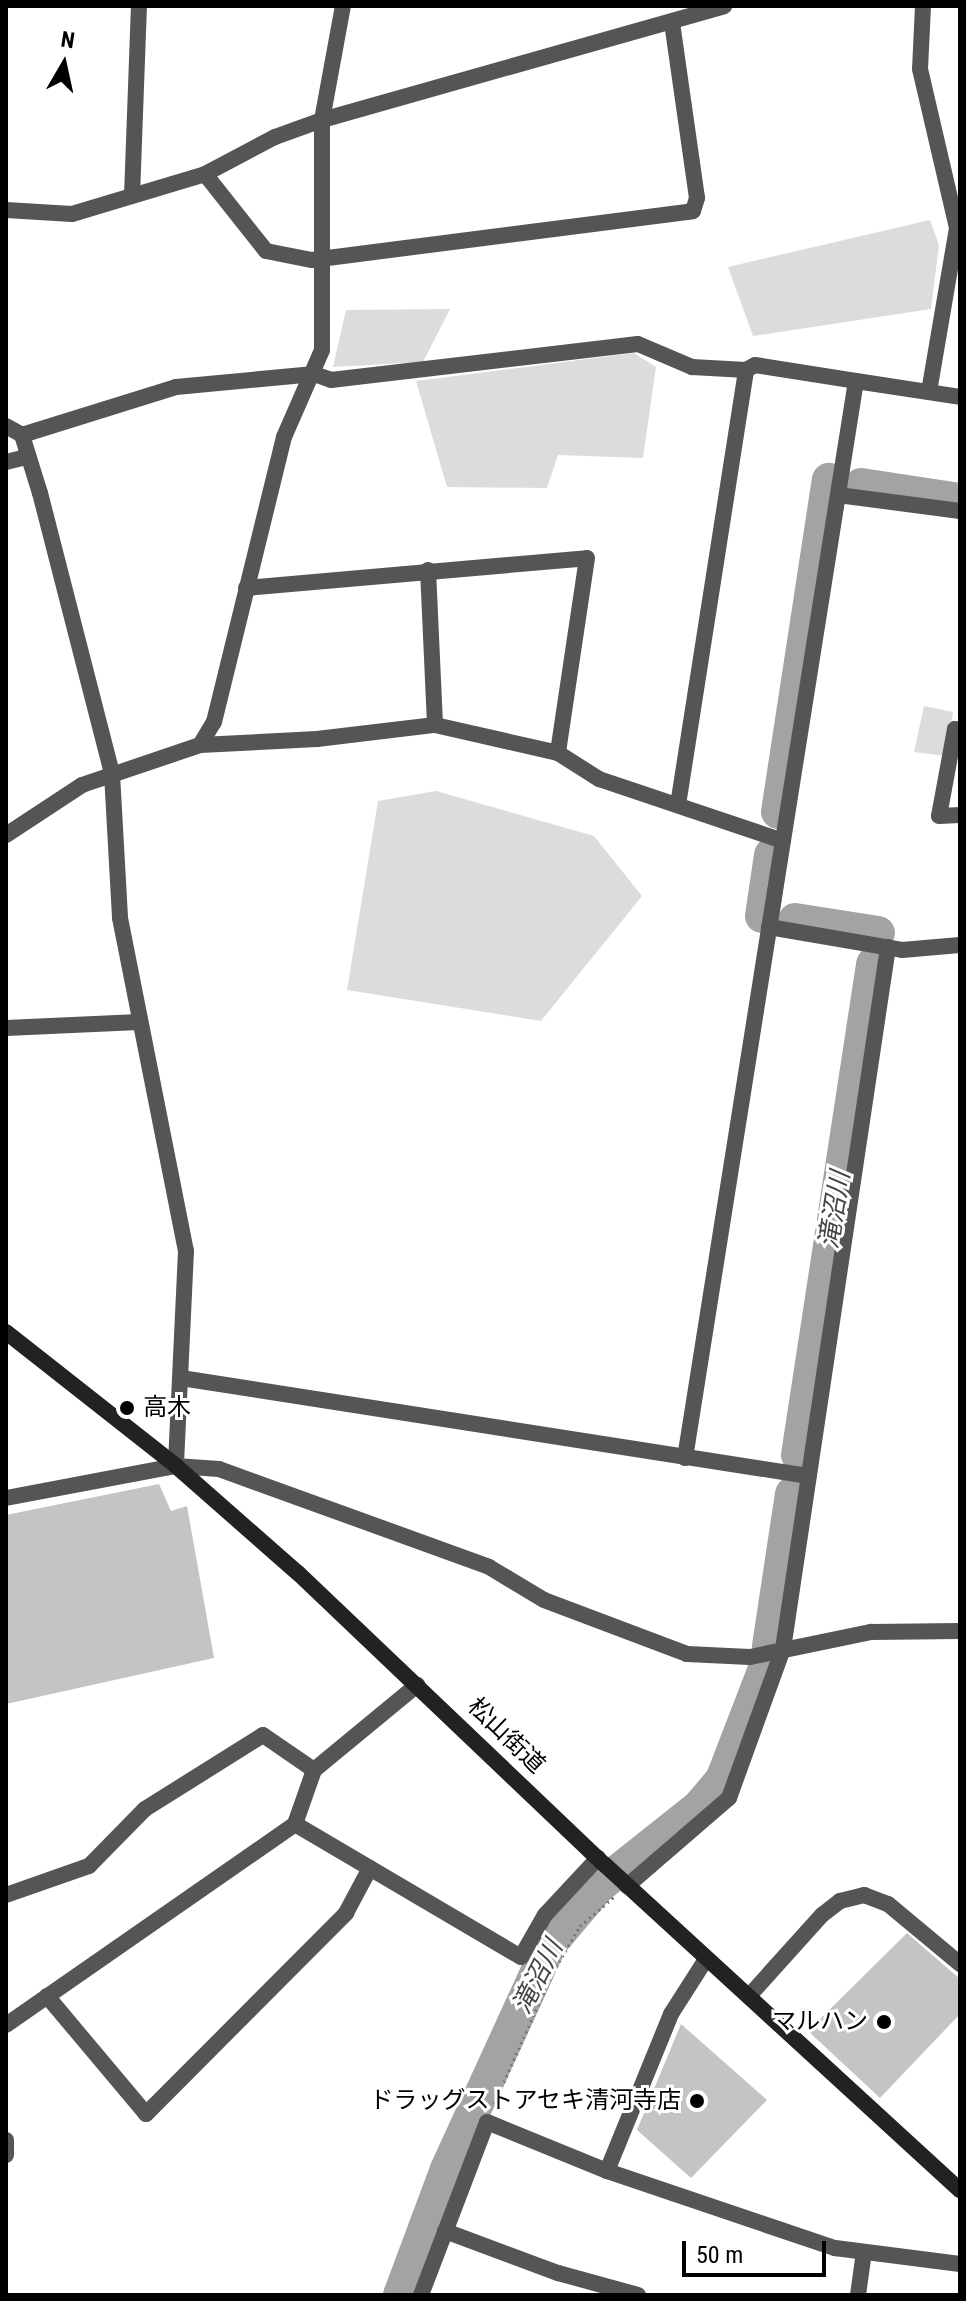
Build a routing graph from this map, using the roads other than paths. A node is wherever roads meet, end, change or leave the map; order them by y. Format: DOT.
graph roads {
  1 [pos="139,6"];
  2 [pos="343,6"];
  3 [pos="724,6"];
  4 [pos="923,6"];
  5 [pos="672,22"];
  6 [pos="322,120"];
  7 [pos="205,174"];
  8 [pos="132,196"];
  9 [pos="6,210"];
  10 [pos="325,256"];
  11 [pos="746,370"];
  12 [pos="314,374"];
  13 [pos="856,381"];
  14 [pos="929,392"];
  15 [pos="960,397"];
  16 [pos="6,426"];
  17 [pos="22,435"];
  18 [pos="26,457"];
  19 [pos="6,462"];
  20 [pos="838,495"];
  21 [pos="960,511"];
  22 [pos="428,570"];
  23 [pos="246,588"];
  24 [pos="435,725"];
  25 [pos="960,730"];
  26 [pos="200,745"];
  27 [pos="558,753"];
  28 [pos="112,774"];
  29 [pos="678,805"];
  30 [pos="960,815"];
  31 [pos="6,835"];
  32 [pos="783,841"];
  33 [pos="769,927"];
  34 [pos="960,945"];
  35 [pos="888,947"];
  36 [pos="139,1022"];
  37 [pos="6,1028"];
  38 [pos="6,1332"];
  39 [pos="181,1378"];
  40 [pos="685,1458"];
  41 [pos="176,1466"];
  42 [pos="808,1476"];
  43 [pos="6,1498"];
  44 [pos="960,1631"];
  45 [pos="783,1649"];
  46 [pos="417,1685"];
  47 [pos="314,1770"];
  48 [pos="295,1824"];
  49 [pos="601,1861"];
  50 [pos="370,1868"];
  51 [pos="624,1883"];
  52 [pos="6,1895"];
  53 [pos="706,1959"];
  54 [pos="960,1964"];
  55 [pos="47,1996"];
  56 [pos="749,1996"];
  57 [pos="6,2025"];
  58 [pos="6,2140"];
  59 [pos="6,2155"];
  60 [pos="607,2171"];
  61 [pos="960,2190"];
  62 [pos="445,2231"];
  63 [pos="864,2252"];
  64 [pos="960,2264"];
  65 [pos="421,2295"];
  66 [pos="638,2295"];
  67 [pos="858,2295"];
  1 -- 8 [label="street"];
  2 -- 6 [label="street"];
  3 -- 5 [label="street"];
  4 -- 14 [label="street"];
  5 -- 6 [label="street"];
  5 -- 10 [label="street"];
  6 -- 7 [label="street"];
  6 -- 10 [label="street"];
  7 -- 8 [label="street"];
  7 -- 10 [label="street"];
  8 -- 9 [label="street"];
  10 -- 12 [label="street"];
  11 -- 12 [label="street"];
  11 -- 13 [label="street"];
  11 -- 29 [label="street"];
  12 -- 17 [label="street"];
  12 -- 23 [label="street"];
  13 -- 14 [label="street"];
  13 -- 20 [label="street"];
  14 -- 15 [label="street"];
  16 -- 17 [label="street"];
  17 -- 18 [label="street"];
  18 -- 19 [label="street"];
  18 -- 28 [label="street"];
  20 -- 21 [label="street"];
  20 -- 32 [label="street"];
  22 -- 23 [label="street"];
  22 -- 24 [label="street"];
  22 -- 27 [label="street"];
  23 -- 26 [label="street"];
  24 -- 26 [label="street"];
  24 -- 27 [label="street"];
  25 -- 30 [label="street"];
  26 -- 28 [label="street"];
  27 -- 29 [label="street"];
  28 -- 31 [label="street"];
  28 -- 36 [label="street"];
  29 -- 32 [label="street"];
  32 -- 33 [label="street"];
  33 -- 35 [label="street"];
  33 -- 40 [label="street"];
  34 -- 35 [label="street"];
  35 -- 42 [label="street"];
  36 -- 37 [label="street"];
  36 -- 39 [label="street"];
  38 -- 41 [label="main road, 松山街道"];
  39 -- 40 [label="street"];
  39 -- 41 [label="street"];
  40 -- 42 [label="street"];
  41 -- 43 [label="street"];
  41 -- 45 [label="street"];
  41 -- 46 [label="main road, 松山街道"];
  42 -- 45 [label="street"];
  44 -- 45 [label="street"];
  45 -- 51 [label="street"];
  46 -- 47 [label="street"];
  46 -- 49 [label="main road, 松山街道"];
  47 -- 48 [label="street"];
  47 -- 52 [label="street"];
  48 -- 50 [label="street"];
  48 -- 55 [label="street"];
  49 -- 50 [label="street"];
  49 -- 51 [label="main road, 松山街道"];
  50 -- 55 [label="street"];
  51 -- 53 [label="main road, 松山街道"];
  53 -- 56 [label="main road, 松山街道"];
  53 -- 60 [label="street"];
  54 -- 56 [label="street"];
  55 -- 57 [label="street"];
  56 -- 61 [label="main road, 松山街道"];
  58 -- 59 [label="street"];
  60 -- 62 [label="street"];
  60 -- 63 [label="street"];
  62 -- 65 [label="street"];
  62 -- 66 [label="street"];
  63 -- 64 [label="street"];
  63 -- 67 [label="street"];
}
